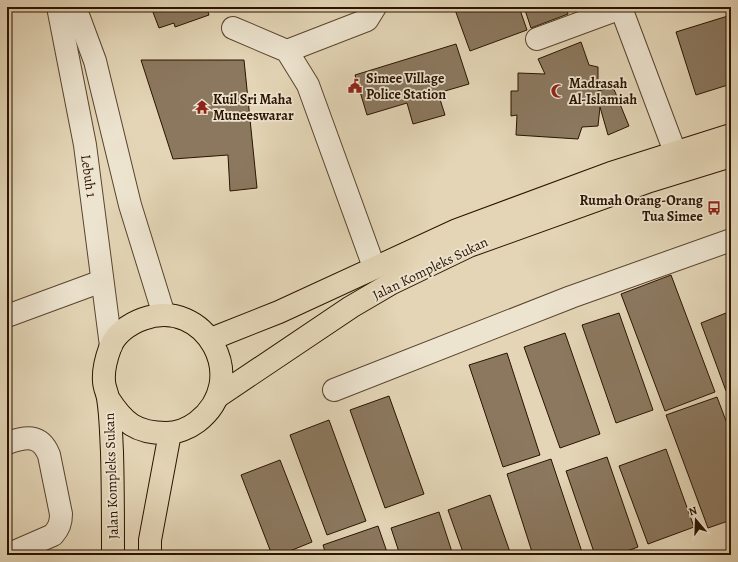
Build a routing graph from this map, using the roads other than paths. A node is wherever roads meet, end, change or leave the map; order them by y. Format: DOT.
graph roads {
  1 [pos="58,7"];
  2 [pos="75,7"];
  3 [pos="375,7"];
  4 [pos="623,8"];
  5 [pos="233,28"];
  6 [pos="537,39"];
  7 [pos="287,51"];
  8 [pos="731,135"];
  9 [pos="675,152"];
  10 [pos="731,156"];
  11 [pos="731,240"];
  12 [pos="374,267"];
  13 [pos="102,281"];
  14 [pos="164,315"];
  15 [pos="7,316"];
  16 [pos="211,339"];
  17 [pos="111,346"];
  18 [pos="334,390"];
  19 [pos="218,397"];
  20 [pos="108,398"];
  21 [pos="170,433"];
  22 [pos="7,443"];
  23 [pos="7,555"];
  24 [pos="113,555"];
  25 [pos="150,555"];
  1 -- 13 [label="street, Lebuh 1"];
  2 -- 14 [label="street"];
  3 -- 7 [label="street"];
  4 -- 6 [label="street"];
  4 -- 9 [label="street"];
  5 -- 7 [label="street"];
  7 -- 12 [label="street"];
  8 -- 9 [label="main road, Jalan Kompleks Sukan"];
  9 -- 12 [label="main road, Jalan Kompleks Sukan"];
  10 -- 19 [label="main road, Jalan Kompleks Sukan"];
  11 -- 18 [label="street"];
  12 -- 16 [label="main road, Jalan Kompleks Sukan"];
  13 -- 15 [label="street"];
  13 -- 17 [label="street, Lebuh 1"];
  14 -- 16 [label="main road, Jalan Kompleks Sukan"];
  14 -- 17 [label="main road, Jalan Kompleks Sukan"];
  16 -- 19 [label="main road, Jalan Kompleks Sukan"];
  17 -- 20 [label="main road, Jalan Kompleks Sukan"];
  19 -- 21 [label="main road, Jalan Kompleks Sukan"];
  20 -- 21 [label="main road, Jalan Kompleks Sukan"];
  20 -- 24 [label="main road, Jalan Kompleks Sukan"];
  21 -- 25 [label="main road"];
  22 -- 23 [label="street"];
}
